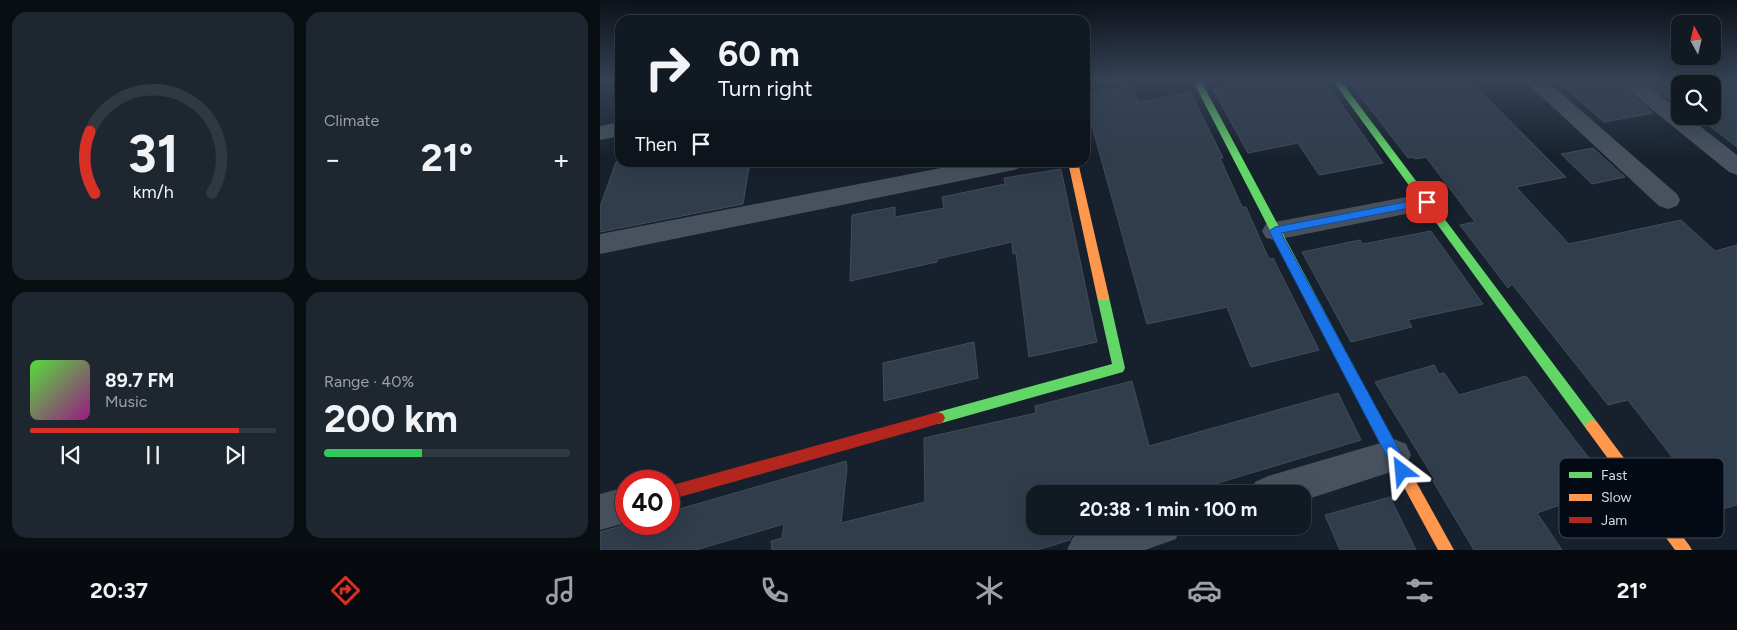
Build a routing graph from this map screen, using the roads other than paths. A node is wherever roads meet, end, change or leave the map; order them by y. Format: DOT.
graph roads {
  1 [pos="1210,107"];
  2 [pos="1356,107"];
  3 [pos="1564,107"];
  4 [pos="1661,107"];
  5 [pos="615,130"];
  6 [pos="600,133"];
  7 [pos="989,167"];
  8 [pos="1074,167"];
  9 [pos="1737,167"];
  10 [pos="1668,200"];
  11 [pos="1427,202"];
  12 [pos="1275,231"];
  13 [pos="600,244"];
  14 [pos="1394,455"];
  15 [pos="1616,458"];
  16 [pos="1297,485"];
  17 [pos="680,490"];
  18 [pos="615,508"];
  19 [pos="600,512"];
  20 [pos="1134,535"];
  21 [pos="1675,538"];
  22 [pos="1086,550"];
  23 [pos="1446,550"];
  24 [pos="1684,550"];
  1 -- 12 [label="street"];
  2 -- 11 [label="street"];
  3 -- 10 [label="street"];
  4 -- 9 [label="street"];
  5 -- 6 [label="street"];
  7 -- 13 [label="street"];
  8 -- 17 [label="street"];
  11 -- 12 [label="street"];
  11 -- 15 [label="street"];
  12 -- 14 [label="street"];
  14 -- 16 [label="street"];
  14 -- 23 [label="street"];
  18 -- 19 [label="street"];
  20 -- 22 [label="street"];
  21 -- 24 [label="street"];
}
